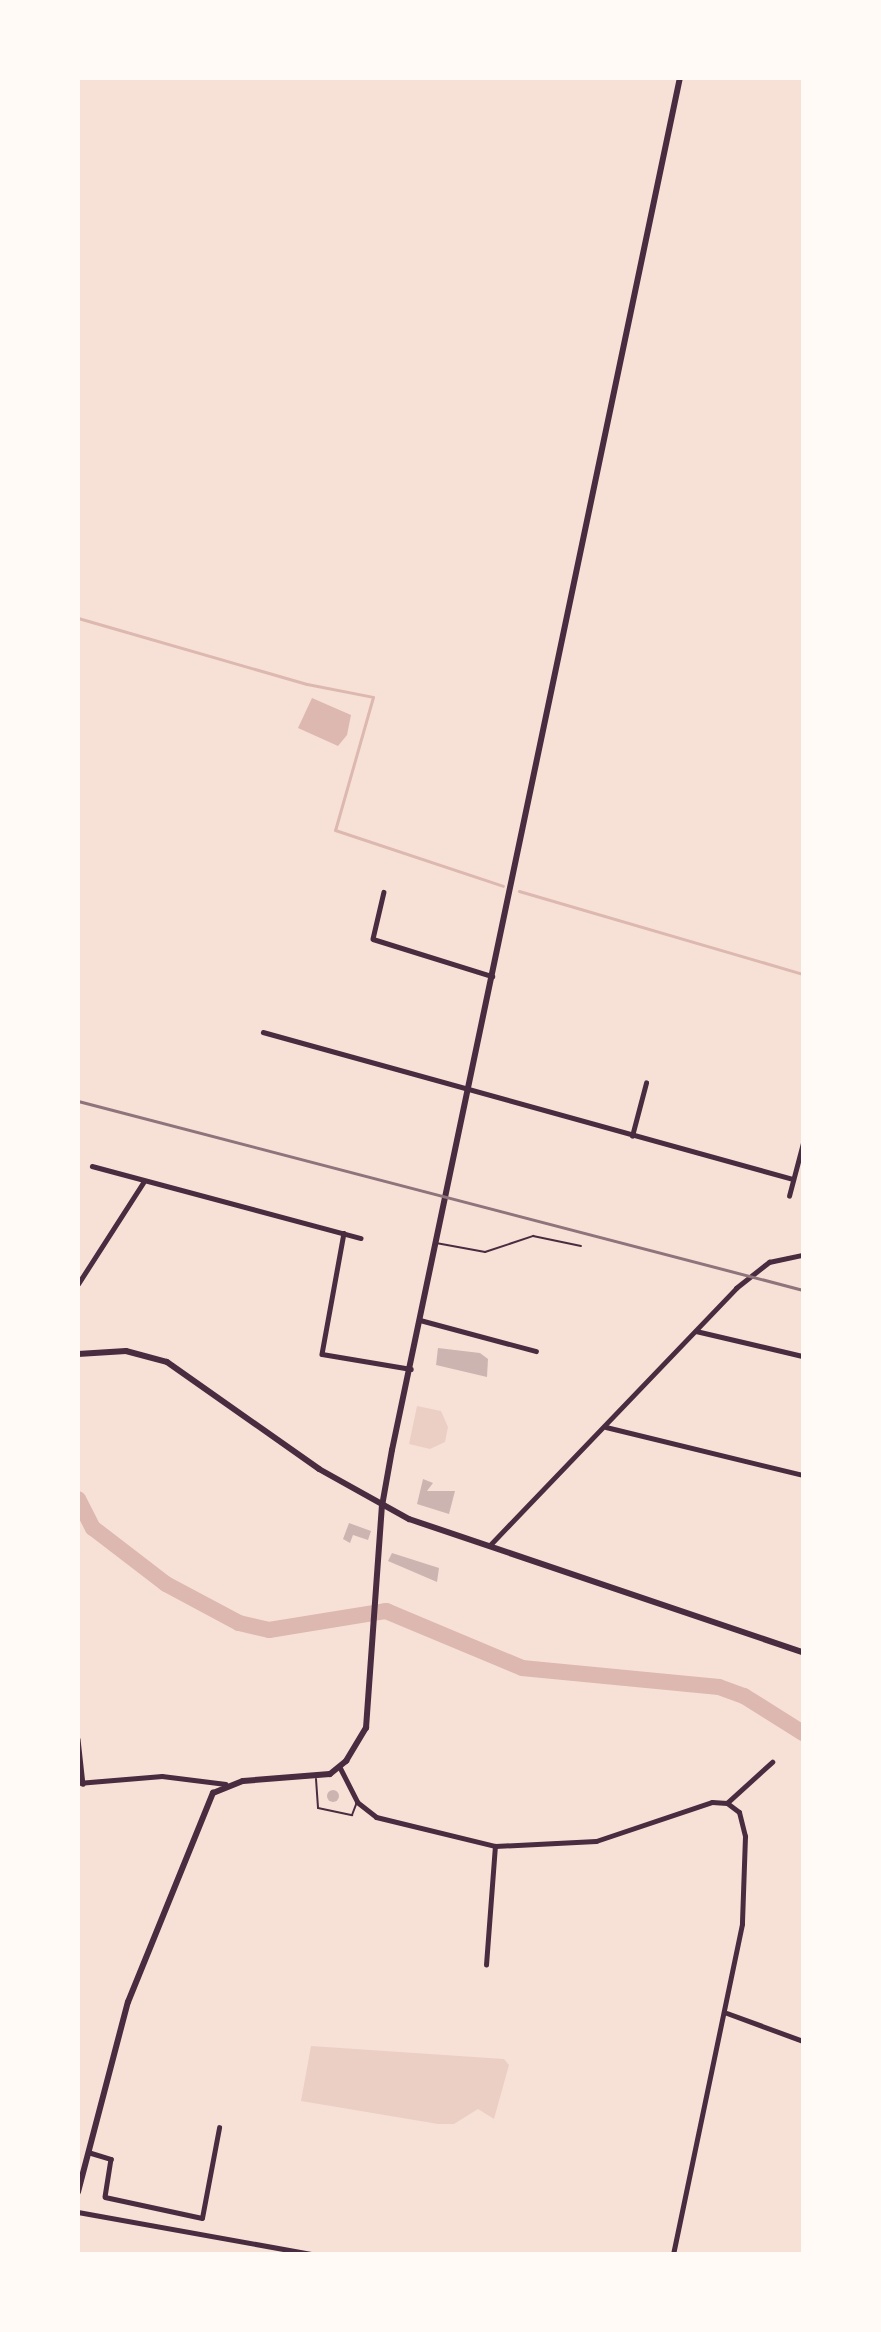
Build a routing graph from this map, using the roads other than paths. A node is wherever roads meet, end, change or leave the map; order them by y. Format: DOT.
graph roads {
  1 [pos="680,78"];
  2 [pos="384,892"];
  3 [pos="492,976"];
  4 [pos="263,1032"];
  5 [pos="646,1083"];
  6 [pos="468,1093"];
  7 [pos="632,1136"];
  8 [pos="803,1143"];
  9 [pos="92,1166"];
  10 [pos="793,1179"];
  11 [pos="144,1181"];
  12 [pos="789,1196"];
  13 [pos="344,1233"];
  14 [pos="361,1238"];
  15 [pos="436,1243"];
  16 [pos="581,1246"];
  17 [pos="803,1255"];
  18 [pos="78,1284"];
  19 [pos="420,1320"];
  20 [pos="696,1331"];
  21 [pos="536,1351"];
  22 [pos="78,1354"];
  23 [pos="803,1356"];
  24 [pos="411,1369"];
  25 [pos="606,1427"];
  26 [pos="803,1475"];
  27 [pos="382,1506"];
  28 [pos="489,1546"];
  29 [pos="803,1652"];
  30 [pos="78,1739"];
  31 [pos="772,1762"];
  32 [pos="340,1768"];
  33 [pos="316,1779"];
  34 [pos="81,1783"];
  35 [pos="226,1784"];
  36 [pos="357,1802"];
  37 [pos="727,1803"];
  38 [pos="495,1846"];
  39 [pos="486,1965"];
  40 [pos="727,2013"];
  41 [pos="803,2041"];
  42 [pos="219,2128"];
  43 [pos="88,2152"];
  44 [pos="78,2192"];
  45 [pos="78,2212"];
  46 [pos="312,2254"];
  47 [pos="673,2254"];
  1 -- 3 [label="main road"];
  2 -- 3 [label="street"];
  3 -- 6 [label="main road"];
  4 -- 6 [label="street"];
  5 -- 7 [label="street"];
  6 -- 7 [label="street"];
  6 -- 15 [label="main road"];
  7 -- 10 [label="street"];
  8 -- 10 [label="street"];
  9 -- 11 [label="street"];
  10 -- 12 [label="street"];
  11 -- 13 [label="street"];
  11 -- 18 [label="street"];
  13 -- 14 [label="street"];
  13 -- 24 [label="street"];
  15 -- 16 [label="lane"];
  15 -- 19 [label="main road"];
  17 -- 20 [label="street"];
  19 -- 21 [label="street"];
  19 -- 24 [label="main road"];
  20 -- 23 [label="street"];
  20 -- 25 [label="street"];
  22 -- 27 [label="main road"];
  24 -- 27 [label="main road"];
  25 -- 26 [label="street"];
  25 -- 28 [label="street"];
  27 -- 28 [label="main road"];
  27 -- 32 [label="main road"];
  28 -- 29 [label="main road"];
  30 -- 34 [label="street"];
  31 -- 37 [label="street"];
  32 -- 33 [label="main road"];
  32 -- 36 [label="street"];
  33 -- 35 [label="main road"];
  33 -- 36 [label="lane"];
  34 -- 35 [label="street"];
  35 -- 43 [label="main road"];
  36 -- 38 [label="street"];
  37 -- 38 [label="street"];
  37 -- 40 [label="street"];
  38 -- 39 [label="street"];
  40 -- 41 [label="street"];
  40 -- 47 [label="street"];
  42 -- 43 [label="street"];
  43 -- 44 [label="main road"];
  45 -- 46 [label="street"];
}
